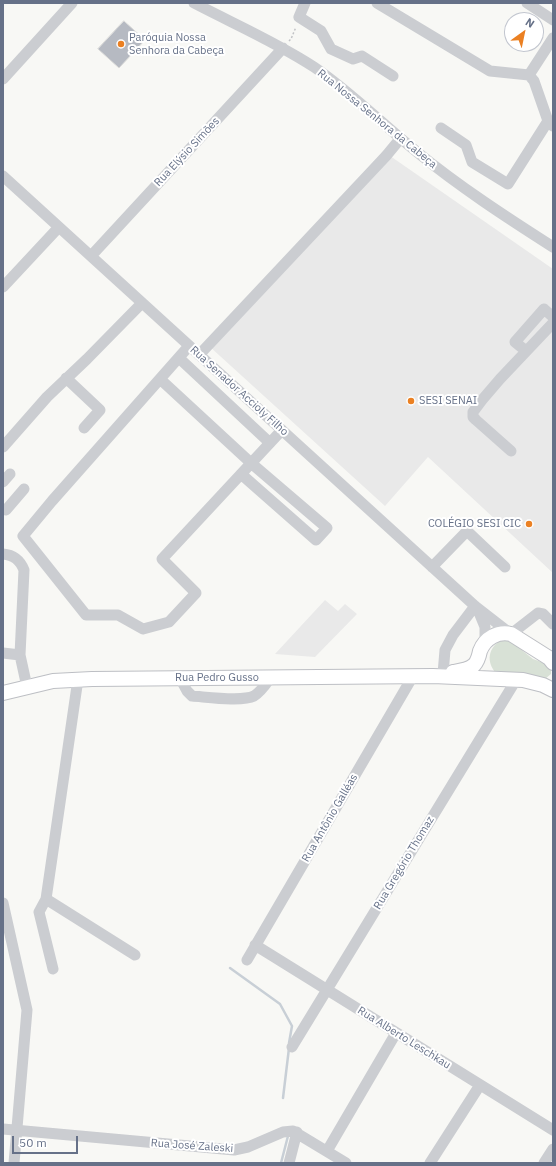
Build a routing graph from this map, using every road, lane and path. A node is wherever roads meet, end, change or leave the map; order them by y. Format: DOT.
graph roads {
  1 [pos="72,3"];
  2 [pos="194,3"];
  3 [pos="305,3"];
  4 [pos="377,3"];
  5 [pos="527,3"];
  6 [pos="300,17"];
  7 [pos="553,20"];
  8 [pos="553,38"];
  9 [pos="291,39"];
  10 [pos="283,48"];
  11 [pos="529,75"];
  12 [pos="393,76"];
  13 [pos="3,79"];
  14 [pos="550,123"];
  15 [pos="440,128"];
  16 [pos="400,139"];
  17 [pos="3,176"];
  18 [pos="59,227"];
  19 [pos="553,247"];
  20 [pos="91,256"];
  21 [pos="3,287"];
  22 [pos="142,303"];
  23 [pos="553,317"];
  24 [pos="553,323"];
  25 [pos="189,346"];
  26 [pos="526,351"];
  27 [pos="199,355"];
  28 [pos="179,358"];
  29 [pos="66,378"];
  30 [pos="160,379"];
  31 [pos="84,428"];
  32 [pos="282,430"];
  33 [pos="270,443"];
  34 [pos="3,447"];
  35 [pos="511,451"];
  36 [pos="251,463"];
  37 [pos="241,474"];
  38 [pos="24,489"];
  39 [pos="7,512"];
  40 [pos="3,554"];
  41 [pos="432,567"];
  42 [pos="505,567"];
  43 [pos="476,606"];
  44 [pos="553,624"];
  45 [pos="511,634"];
  46 [pos="485,643"];
  47 [pos="3,653"];
  48 [pos="20,655"];
  49 [pos="479,657"];
  50 [pos="552,660"];
  51 [pos="438,675"];
  52 [pos="413,676"];
  53 [pos="270,677"];
  54 [pos="180,678"];
  55 [pos="487,678"];
  56 [pos="78,679"];
  57 [pos="516,680"];
  58 [pos="27,686"];
  59 [pos="552,688"];
  60 [pos="3,692"];
  61 [pos="46,899"];
  62 [pos="3,903"];
  63 [pos="255,945"];
  64 [pos="135,955"];
  65 [pos="247,960"];
  66 [pos="53,969"];
  67 [pos="327,990"];
  68 [pos="396,1033"];
  69 [pos="292,1047"];
  70 [pos="480,1085"];
  71 [pos="3,1129"];
  72 [pos="553,1130"];
  73 [pos="17,1131"];
  74 [pos="297,1132"];
  75 [pos="553,1149"];
  76 [pos="326,1151"];
  77 [pos="14,1163"];
  78 [pos="289,1163"];
  79 [pos="346,1163"];
  80 [pos="430,1163"];
  81 [pos="544,1163"];
  1 -- 13 [label="street"];
  2 -- 10 [label="street, Rua Nossa Senhora da Cabeça"];
  3 -- 6 [label="street"];
  4 -- 11 [label="street"];
  5 -- 7 [label="street"];
  6 -- 9 [label="path"];
  6 -- 12 [label="street"];
  8 -- 11 [label="street"];
  10 -- 16 [label="street, Rua Nossa Senhora da Cabeça"];
  10 -- 20 [label="street, Rua Elýsio Simões"];
  11 -- 14 [label="street"];
  14 -- 15 [label="street"];
  16 -- 19 [label="street, Rua Nossa Senhora da Cabeça"];
  16 -- 27 [label="street"];
  17 -- 18 [label="street, Rua Senador Accioly Filho"];
  18 -- 20 [label="street, Rua Senador Accioly Filho"];
  18 -- 21 [label="street"];
  20 -- 22 [label="street, Rua Senador Accioly Filho"];
  22 -- 25 [label="street, Rua Senador Accioly Filho"];
  22 -- 29 [label="street"];
  23 -- 26 [label="street"];
  24 -- 26 [label="street"];
  25 -- 27 [label="street, Rua Senador Accioly Filho"];
  25 -- 28 [label="street"];
  26 -- 35 [label="street"];
  27 -- 32 [label="street, Rua Senador Accioly Filho"];
  28 -- 30 [label="street"];
  28 -- 33 [label="street"];
  29 -- 31 [label="street"];
  29 -- 34 [label="street"];
  30 -- 36 [label="street"];
  30 -- 37 [label="street"];
  32 -- 33 [label="street"];
  32 -- 41 [label="street, Rua Senador Accioly Filho"];
  33 -- 36 [label="street"];
  36 -- 37 [label="street"];
  36 -- 37 [label="street"];
  38 -- 39 [label="street"];
  40 -- 48 [label="street"];
  41 -- 42 [label="street"];
  41 -- 43 [label="street, Rua Senador Accioly Filho"];
  43 -- 45 [label="street, Rua Senador Accioly Filho"];
  43 -- 46 [label="street, Rua Senador Accioly Filho"];
  43 -- 51 [label="street"];
  44 -- 45 [label="street"];
  45 -- 46 [label="main road"];
  45 -- 50 [label="main road"];
  46 -- 49 [label="main road, Rua Pedro Gusso"];
  47 -- 48 [label="street"];
  48 -- 58 [label="street"];
  49 -- 51 [label="main road, Rua Pedro Gusso"];
  49 -- 55 [label="main road"];
  51 -- 52 [label="main road, Rua Pedro Gusso"];
  51 -- 55 [label="main road, Rua Pedro Gusso"];
  52 -- 53 [label="main road, Rua Pedro Gusso"];
  52 -- 63 [label="street, Rua Antônio Galléas"];
  53 -- 54 [label="main road, Rua Pedro Gusso"];
  53 -- 54 [label="street"];
  54 -- 56 [label="main road, Rua Pedro Gusso"];
  55 -- 57 [label="main road, Rua Pedro Gusso"];
  56 -- 58 [label="main road, Rua Pedro Gusso"];
  56 -- 61 [label="street"];
  57 -- 59 [label="main road, Rua Pedro Gusso"];
  57 -- 67 [label="street, Rua Gregório Thomaz"];
  58 -- 60 [label="main road, Rua Pedro Gusso"];
  61 -- 64 [label="street"];
  61 -- 66 [label="street"];
  62 -- 73 [label="street"];
  63 -- 65 [label="street, Rua Antônio Galléas"];
  63 -- 67 [label="street, Rua Alberto Leschkau"];
  67 -- 68 [label="street, Rua Alberto Leschkau"];
  67 -- 69 [label="street, Rua Gregório Thomaz"];
  68 -- 70 [label="street, Rua Alberto Leschkau"];
  68 -- 76 [label="street"];
  70 -- 72 [label="street, Rua Alberto Leschkau"];
  70 -- 80 [label="street"];
  71 -- 73 [label="street, Rua José Zaleski"];
  73 -- 74 [label="street, Rua José Zaleski"];
  73 -- 77 [label="street"];
  74 -- 76 [label="street"];
  74 -- 78 [label="street"];
  75 -- 81 [label="street"];
  76 -- 79 [label="street"];
}
